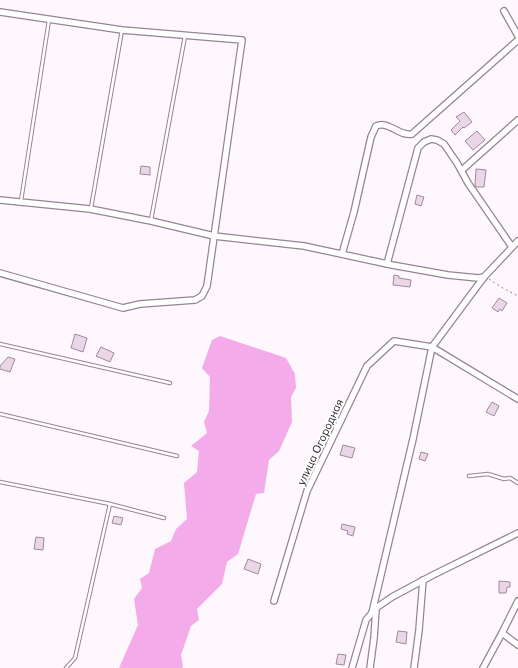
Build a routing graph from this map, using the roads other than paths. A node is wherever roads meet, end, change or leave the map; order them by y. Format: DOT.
graph roads {
  1 [pos="504,11"];
  2 [pos="0,12"];
  3 [pos="50,19"];
  4 [pos="122,30"];
  5 [pos="185,36"];
  6 [pos="518,36"];
  7 [pos="518,40"];
  8 [pos="518,120"];
  9 [pos="462,170"];
  10 [pos="0,200"];
  11 [pos="21,201"];
  12 [pos="90,208"];
  13 [pos="151,221"];
  14 [pos="214,236"];
  15 [pos="518,241"];
  16 [pos="512,247"];
  17 [pos="342,254"];
  18 [pos="387,264"];
  19 [pos="0,272"];
  20 [pos="484,277"];
  21 [pos="0,344"];
  22 [pos="432,347"];
  23 [pos="170,383"];
  24 [pos="518,399"];
  25 [pos="0,414"];
  26 [pos="177,456"];
  27 [pos="470,476"];
  28 [pos="0,482"];
  29 [pos="518,483"];
  30 [pos="110,504"];
  31 [pos="164,518"];
  32 [pos="518,532"];
  33 [pos="423,580"];
  34 [pos="274,601"];
  35 [pos="518,601"];
  36 [pos="374,611"];
  37 [pos="502,634"];
  38 [pos="518,645"];
  39 [pos="66,668"];
  40 [pos="352,668"];
  41 [pos="370,668"];
  42 [pos="414,668"];
  43 [pos="483,668"];
  1 -- 6 [label="street"];
  2 -- 3 [label="street"];
  3 -- 4 [label="street"];
  3 -- 11 [label="lane"];
  4 -- 5 [label="street"];
  4 -- 12 [label="lane"];
  5 -- 13 [label="lane"];
  5 -- 14 [label="street"];
  7 -- 17 [label="street"];
  8 -- 9 [label="street"];
  9 -- 16 [label="street"];
  9 -- 18 [label="street"];
  10 -- 11 [label="street"];
  11 -- 12 [label="street"];
  12 -- 13 [label="street"];
  13 -- 14 [label="street"];
  14 -- 17 [label="street"];
  14 -- 19 [label="street"];
  15 -- 16 [label="street"];
  16 -- 20 [label="street"];
  17 -- 18 [label="street"];
  18 -- 20 [label="street"];
  20 -- 22 [label="street"];
  21 -- 23 [label="lane"];
  22 -- 24 [label="street"];
  22 -- 34 [label="street, улица Огородная"];
  22 -- 36 [label="street"];
  25 -- 26 [label="lane"];
  27 -- 29 [label="lane"];
  28 -- 30 [label="lane"];
  30 -- 31 [label="lane"];
  30 -- 39 [label="lane"];
  32 -- 33 [label="street"];
  33 -- 36 [label="street"];
  33 -- 42 [label="street"];
  35 -- 37 [label="street"];
  36 -- 40 [label="street"];
  36 -- 41 [label="street"];
  37 -- 38 [label="street"];
  37 -- 43 [label="street"];
}
